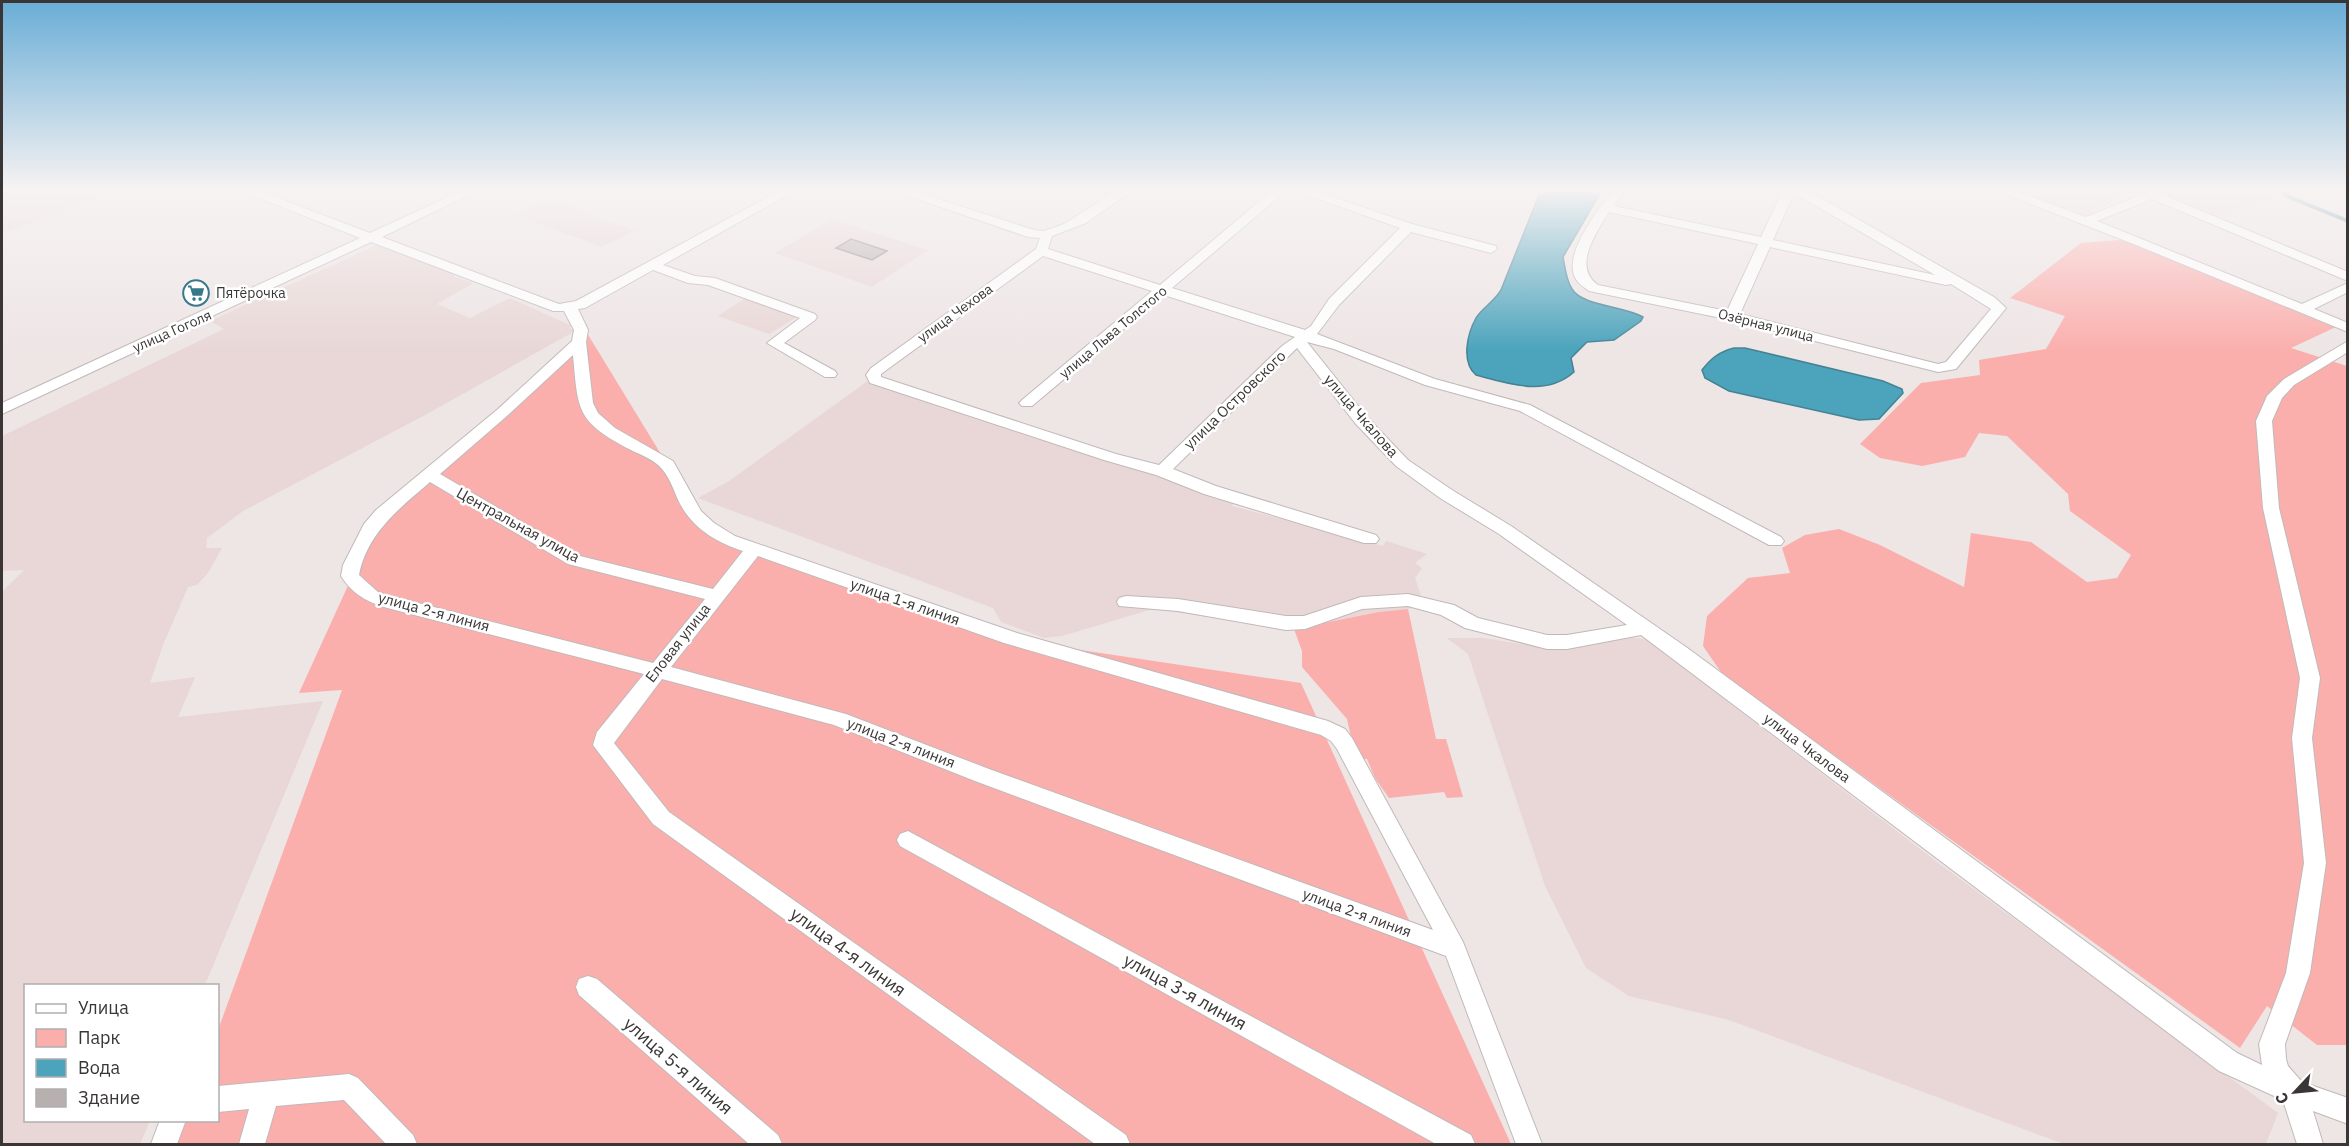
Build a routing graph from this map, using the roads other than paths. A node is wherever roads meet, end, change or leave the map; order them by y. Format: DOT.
graph roads {
  1 [pos="360,243"];
  2 [pos="391,243"];
  3 [pos="694,243"];
  4 [pos="1045,243"];
  5 [pos="1218,243"];
  6 [pos="1391,243"];
  7 [pos="1470,243"];
  8 [pos="1586,243"];
  9 [pos="1766,243"];
  10 [pos="1774,243"];
  11 [pos="1890,243"];
  12 [pos="2142,243"];
  13 [pos="2268,243"];
  14 [pos="1491,249"];
  15 [pos="1041,250"];
  16 [pos="654,266"];
  17 [pos="2348,277"];
  18 [pos="1962,285"];
  19 [pos="2348,287"];
  20 [pos="1165,289"];
  21 [pos="571,308"];
  22 [pos="2302,309"];
  23 [pos="1732,316"];
  24 [pos="2348,328"];
  25 [pos="1303,339"];
  26 [pos="579,342"];
  27 [pos="2348,345"];
  28 [pos="830,374"];
  29 [pos="1027,403"];
  30 [pos="2,409"];
  31 [pos="1162,471"];
  32 [pos="428,474"];
  33 [pos="1370,539"];
  34 [pos="1775,541"];
  35 [pos="754,550"];
  36 [pos="716,596"];
  37 [pos="1126,602"];
  38 [pos="1644,628"];
  39 [pos="656,672"];
  40 [pos="604,738"];
  41 [pos="908,840"];
  42 [pos="1455,949"];
  43 [pos="588,987"];
  44 [pos="2293,1092"];
  45 [pos="267,1094"];
  46 [pos="219,1099"];
  47 [pos="2348,1111"];
  48 [pos="172,1122"];
  49 [pos="164,1144"];
  50 [pos="252,1144"];
  51 [pos="404,1144"];
  52 [pos="769,1144"];
  53 [pos="1117,1144"];
  54 [pos="1462,1144"];
  55 [pos="1529,1144"];
  56 [pos="2310,1144"];
  1 -- 30 [label="street, улица Гоголя"];
  2 -- 21 [label="street"];
  3 -- 16 [label="street"];
  4 -- 15 [label="street"];
  5 -- 20 [label="street, улица Льва Толстого"];
  6 -- 25 [label="street, улица Островского"];
  7 -- 14 [label="street"];
  8 -- 23 [label="street, Озёрная улица"];
  9 -- 23 [label="street"];
  10 -- 18 [label="street"];
  11 -- 18 [label="street"];
  12 -- 22 [label="street"];
  13 -- 17 [label="street"];
  15 -- 20 [label="street"];
  15 -- 31 [label="street, улица Чехова"];
  16 -- 21 [label="street"];
  16 -- 28 [label="street"];
  18 -- 23 [label="street, Озёрная улица"];
  19 -- 22 [label="street"];
  20 -- 25 [label="street"];
  20 -- 29 [label="street, улица Льва Толстого"];
  21 -- 26 [label="street, улица 1-я линия"];
  22 -- 24 [label="street"];
  25 -- 31 [label="street, улица Островского"];
  25 -- 34 [label="street"];
  25 -- 38 [label="street, улица Чкалова"];
  26 -- 32 [label="street"];
  26 -- 35 [label="street, улица 1-я линия"];
  27 -- 44 [label="street"];
  31 -- 33 [label="street"];
  32 -- 36 [label="street, Центральная улица"];
  32 -- 39 [label="street, улица 2-я линия"];
  35 -- 36 [label="street, Еловая улица"];
  35 -- 42 [label="street, улица 1-я линия"];
  36 -- 39 [label="street, Еловая улица"];
  37 -- 38 [label="street"];
  38 -- 44 [label="street, улица Чкалова"];
  39 -- 40 [label="street, Еловая улица"];
  39 -- 42 [label="street, улица 2-я линия"];
  40 -- 53 [label="street, улица 4-я линия"];
  41 -- 54 [label="street, улица 3-я линия"];
  42 -- 55 [label="street"];
  43 -- 52 [label="street, улица 5-я линия"];
  44 -- 47 [label="street, улица Чкалова"];
  44 -- 56 [label="street"];
  45 -- 46 [label="street"];
  45 -- 50 [label="street"];
  45 -- 51 [label="street"];
  48 -- 49 [label="street"];
}
